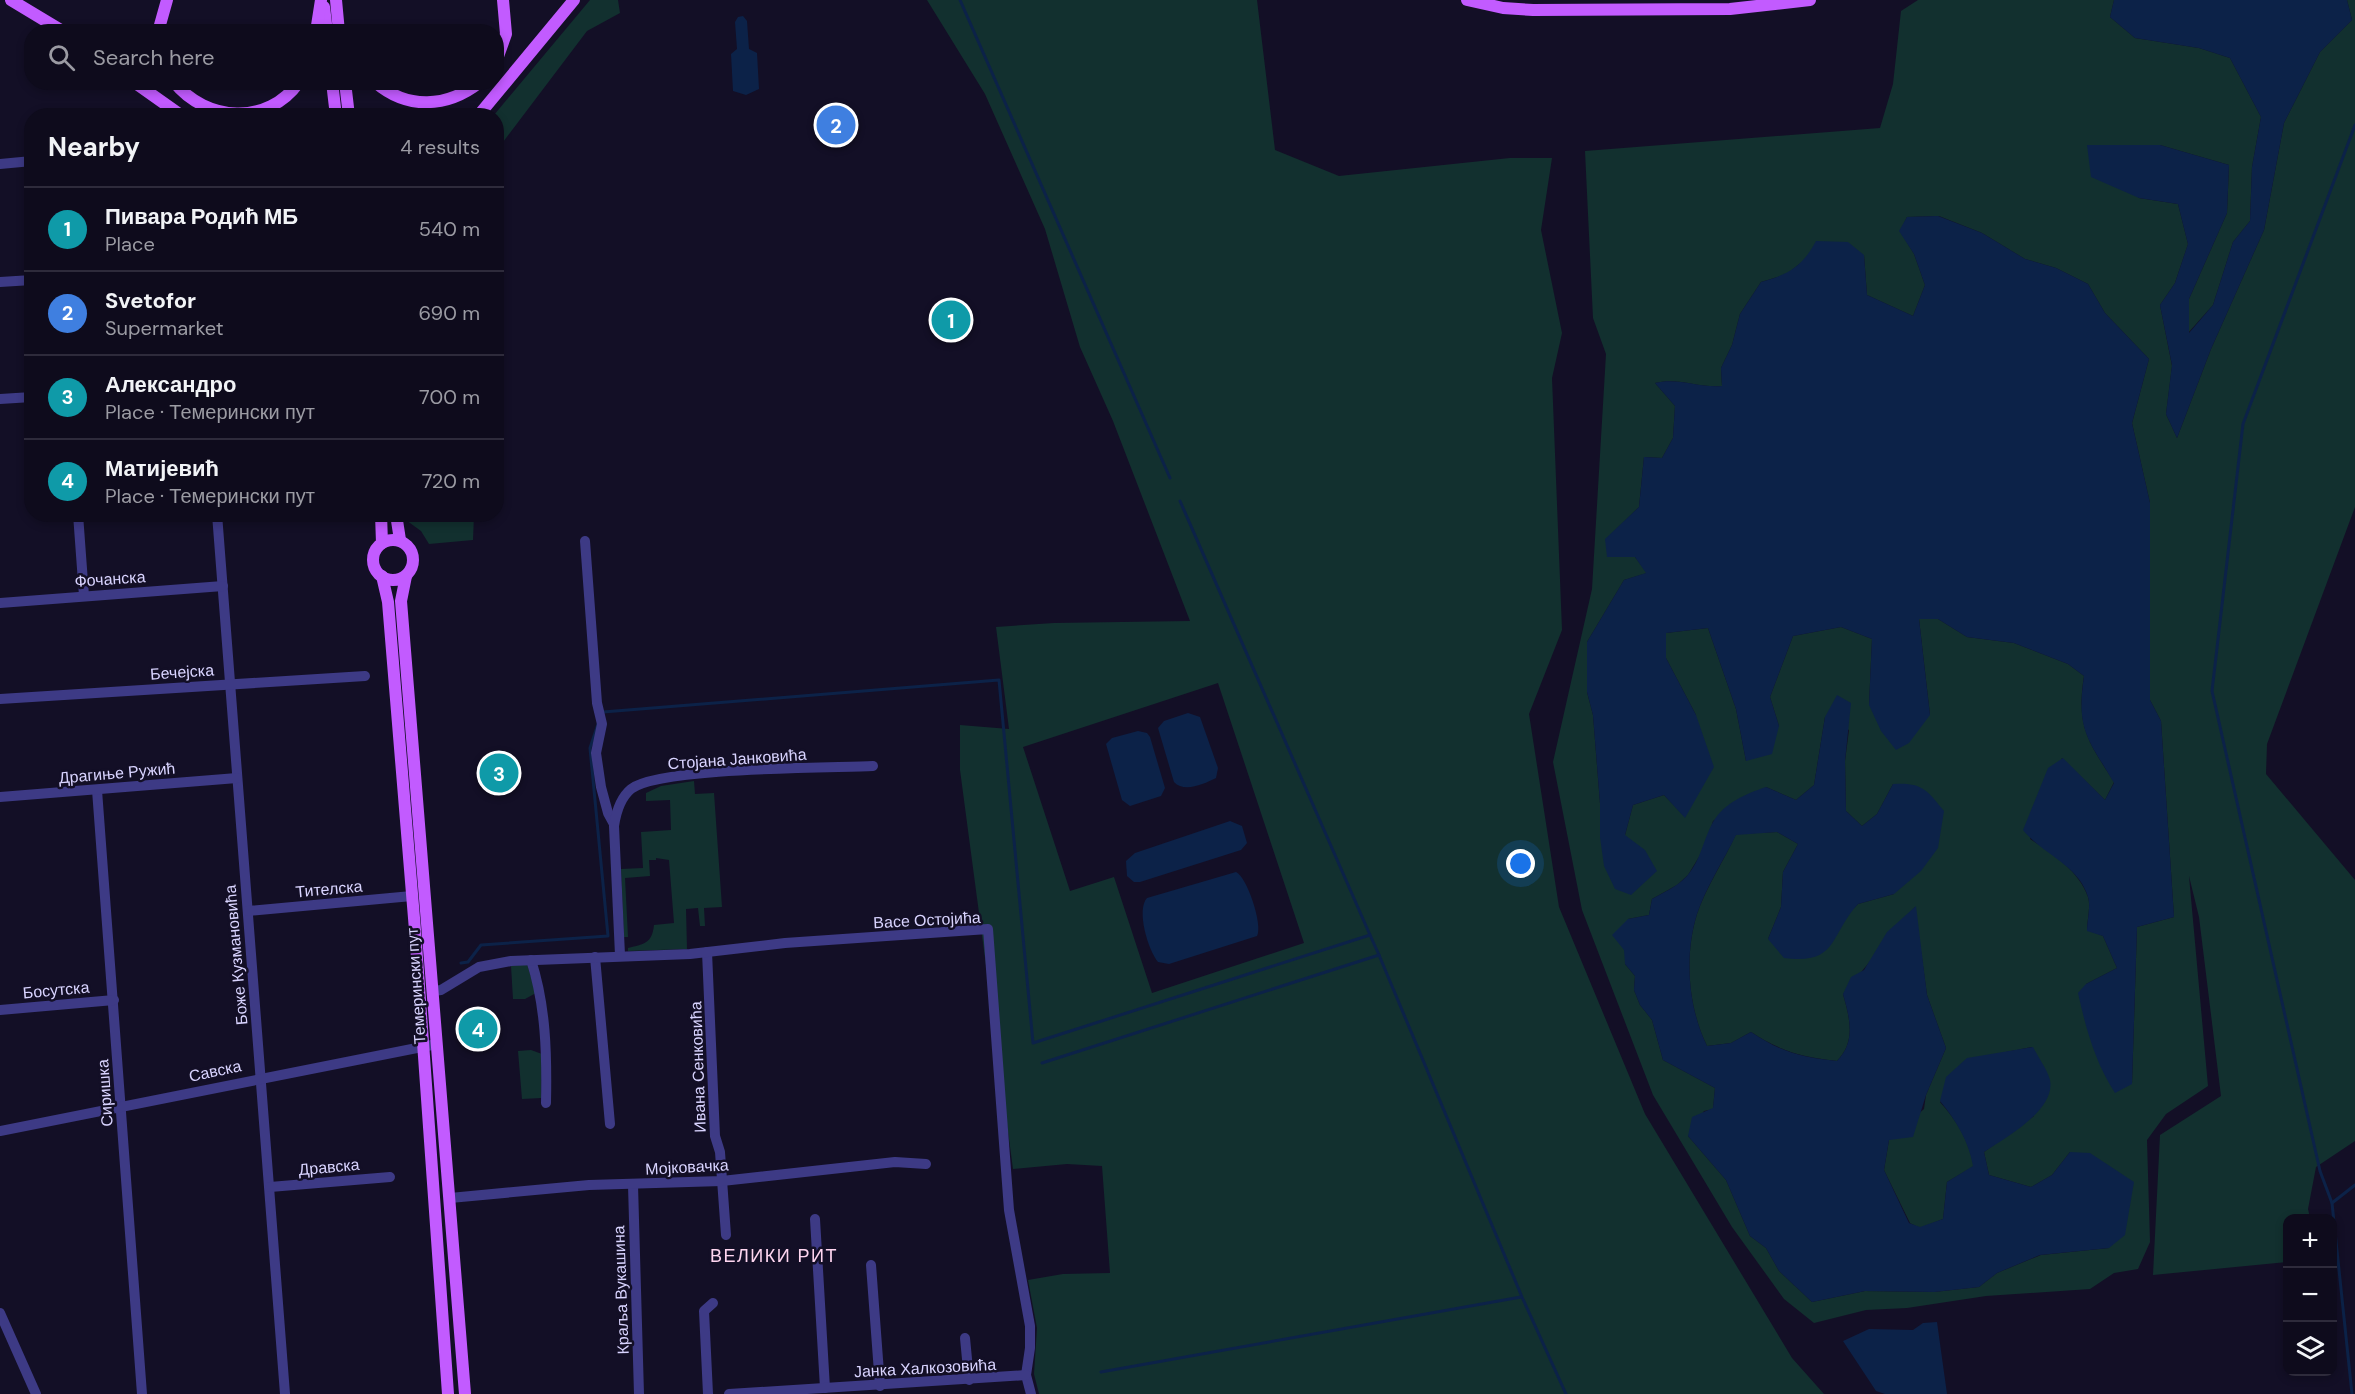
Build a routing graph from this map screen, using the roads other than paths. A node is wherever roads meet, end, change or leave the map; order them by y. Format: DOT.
graph roads {
  1 [pos="11,0"];
  2 [pos="167,0"];
  3 [pos="322,0"];
  4 [pos="503,0"];
  5 [pos="574,0"];
  6 [pos="1467,0"];
  7 [pos="1810,0"];
  8 [pos="336,2"];
  9 [pos="51,24"];
  10 [pos="160,24"];
  11 [pos="318,24"];
  12 [pos="326,24"];
  13 [pos="338,24"];
  14 [pos="343,24"];
  15 [pos="504,40"];
  16 [pos="504,85"];
  17 [pos="145,90"];
  18 [pos="182,90"];
  19 [pos="292,90"];
  20 [pos="333,90"];
  21 [pos="346,90"];
  22 [pos="387,90"];
  23 [pos="468,90"];
  24 [pos="500,90"];
  25 [pos="171,108"];
  26 [pos="209,108"];
  27 [pos="268,108"];
  28 [pos="335,108"];
  29 [pos="348,108"];
  30 [pos="485,108"];
  31 [pos="24,162"];
  32 [pos="0,164"];
  33 [pos="24,280"];
  34 [pos="0,282"];
  35 [pos="24,398"];
  36 [pos="0,399"];
  37 [pos="79,522"];
  38 [pos="218,522"];
  39 [pos="381,522"];
  40 [pos="397,522"];
  41 [pos="400,540"];
  42 [pos="585,541"];
  43 [pos="382,543"];
  44 [pos="382,576"];
  45 [pos="406,576"];
  46 [pos="223,586"];
  47 [pos="84,596"];
  48 [pos="0,603"];
  49 [pos="365,676"];
  50 [pos="229,684"];
  51 [pos="0,699"];
  52 [pos="873,766"];
  53 [pos="237,778"];
  54 [pos="97,790"];
  55 [pos="0,797"];
  56 [pos="614,824"];
  57 [pos="412,896"];
  58 [pos="248,911"];
  59 [pos="707,952"];
  60 [pos="620,955"];
  61 [pos="595,957"];
  62 [pos="531,960"];
  63 [pos="434,991"];
  64 [pos="114,1000"];
  65 [pos="0,1010"];
  66 [pos="437,1044"];
  67 [pos="422,1045"];
  68 [pos="261,1077"];
  69 [pos="546,1103"];
  70 [pos="121,1107"];
  71 [pos="610,1124"];
  72 [pos="0,1131"];
  73 [pos="926,1164"];
  74 [pos="390,1177"];
  75 [pos="722,1181"];
  76 [pos="633,1185"];
  77 [pos="270,1187"];
  78 [pos="450,1198"];
  79 [pos="815,1219"];
  80 [pos="726,1235"];
  81 [pos="871,1264"];
  82 [pos="713,1304"];
  83 [pos="0,1313"];
  84 [pos="5,1338"];
  85 [pos="965,1338"];
  86 [pos="1026,1375"];
  87 [pos="969,1380"];
  88 [pos="880,1386"];
  89 [pos="825,1389"];
  90 [pos="36,1394"];
  91 [pos="141,1394"];
  92 [pos="285,1394"];
  93 [pos="448,1394"];
  94 [pos="465,1394"];
  95 [pos="639,1394"];
  96 [pos="708,1394"];
  97 [pos="729,1394"];
  98 [pos="1031,1394"];
  1 -- 9 [label="main road"];
  2 -- 10 [label="main road"];
  3 -- 11 [label="main road"];
  3 -- 12 [label="main road"];
  4 -- 15 [label="main road"];
  5 -- 16 [label="main road"];
  6 -- 7 [label="main road"];
  8 -- 13 [label="main road"];
  8 -- 14 [label="main road"];
  17 -- 25 [label="main road"];
  18 -- 26 [label="main road"];
  19 -- 27 [label="main road"];
  20 -- 28 [label="main road"];
  21 -- 29 [label="main road"];
  22 -- 23 [label="main road"];
  24 -- 30 [label="main road"];
  31 -- 32 [label="street"];
  33 -- 34 [label="street"];
  35 -- 36 [label="street"];
  37 -- 47 [label="street"];
  38 -- 46 [label="street, Боже Кузмановића"];
  39 -- 43 [label="main road"];
  40 -- 41 [label="main road"];
  41 -- 43 [label="main road"];
  41 -- 45 [label="main road"];
  42 -- 56 [label="street"];
  43 -- 44 [label="main road"];
  44 -- 45 [label="main road"];
  44 -- 57 [label="main road, Темерински пут"];
  45 -- 63 [label="main road, Темерински пут"];
  46 -- 47 [label="street, Фочанска"];
  46 -- 50 [label="street, Боже Кузмановића"];
  47 -- 48 [label="street, Фочанска"];
  49 -- 50 [label="street, Бечејска"];
  50 -- 51 [label="street, Бечејска"];
  50 -- 53 [label="street, Боже Кузмановића"];
  52 -- 56 [label="street, Стојана Јанковића"];
  53 -- 54 [label="street, Драгиње Ружић"];
  53 -- 58 [label="street, Боже Кузмановића"];
  54 -- 55 [label="street, Драгиње Ружић"];
  54 -- 64 [label="street, Сиришка"];
  56 -- 60 [label="street, Стојана Јанковића"];
  57 -- 58 [label="street, Тителска"];
  57 -- 67 [label="main road, Темерински пут"];
  58 -- 68 [label="street, Боже Кузмановића"];
  59 -- 60 [label="street, Васе Остојића"];
  59 -- 75 [label="street, Ивана Сенковића"];
  59 -- 86 [label="street, Васе Остојића"];
  60 -- 61 [label="street, Васе Остојића"];
  61 -- 62 [label="street, Васе Остојића"];
  61 -- 71 [label="street"];
  62 -- 63 [label="street, Васе Остојића"];
  62 -- 69 [label="street"];
  63 -- 66 [label="main road, Темерински пут"];
  64 -- 65 [label="street, Босутска"];
  64 -- 70 [label="street, Сиришка"];
  66 -- 67 [label="street, Савска"];
  66 -- 78 [label="main road, Темерински пут"];
  67 -- 68 [label="street, Савска"];
  67 -- 93 [label="main road, Темерински пут"];
  68 -- 70 [label="street, Савска"];
  68 -- 77 [label="street, Боже Кузмановића"];
  70 -- 72 [label="street, Савска"];
  70 -- 91 [label="street, Сиришка"];
  73 -- 75 [label="street, Мојковачка"];
  74 -- 77 [label="street, Дравска"];
  75 -- 76 [label="street, Мојковачка"];
  75 -- 80 [label="street, Ивана Сенковића"];
  76 -- 78 [label="street, Мојковачка"];
  76 -- 95 [label="street, Краља Вукашина"];
  77 -- 92 [label="street, Боже Кузмановића"];
  78 -- 94 [label="main road, Темерински пут"];
  79 -- 89 [label="street"];
  81 -- 88 [label="street"];
  82 -- 96 [label="street"];
  83 -- 84 [label="street"];
  84 -- 90 [label="street"];
  85 -- 87 [label="street"];
  86 -- 87 [label="street, Јанка Халкозовића"];
  86 -- 98 [label="street"];
  87 -- 88 [label="street, Јанка Халкозовића"];
  88 -- 89 [label="street, Јанка Халкозовића"];
  89 -- 97 [label="street, Јанка Халкозовића"];
}
